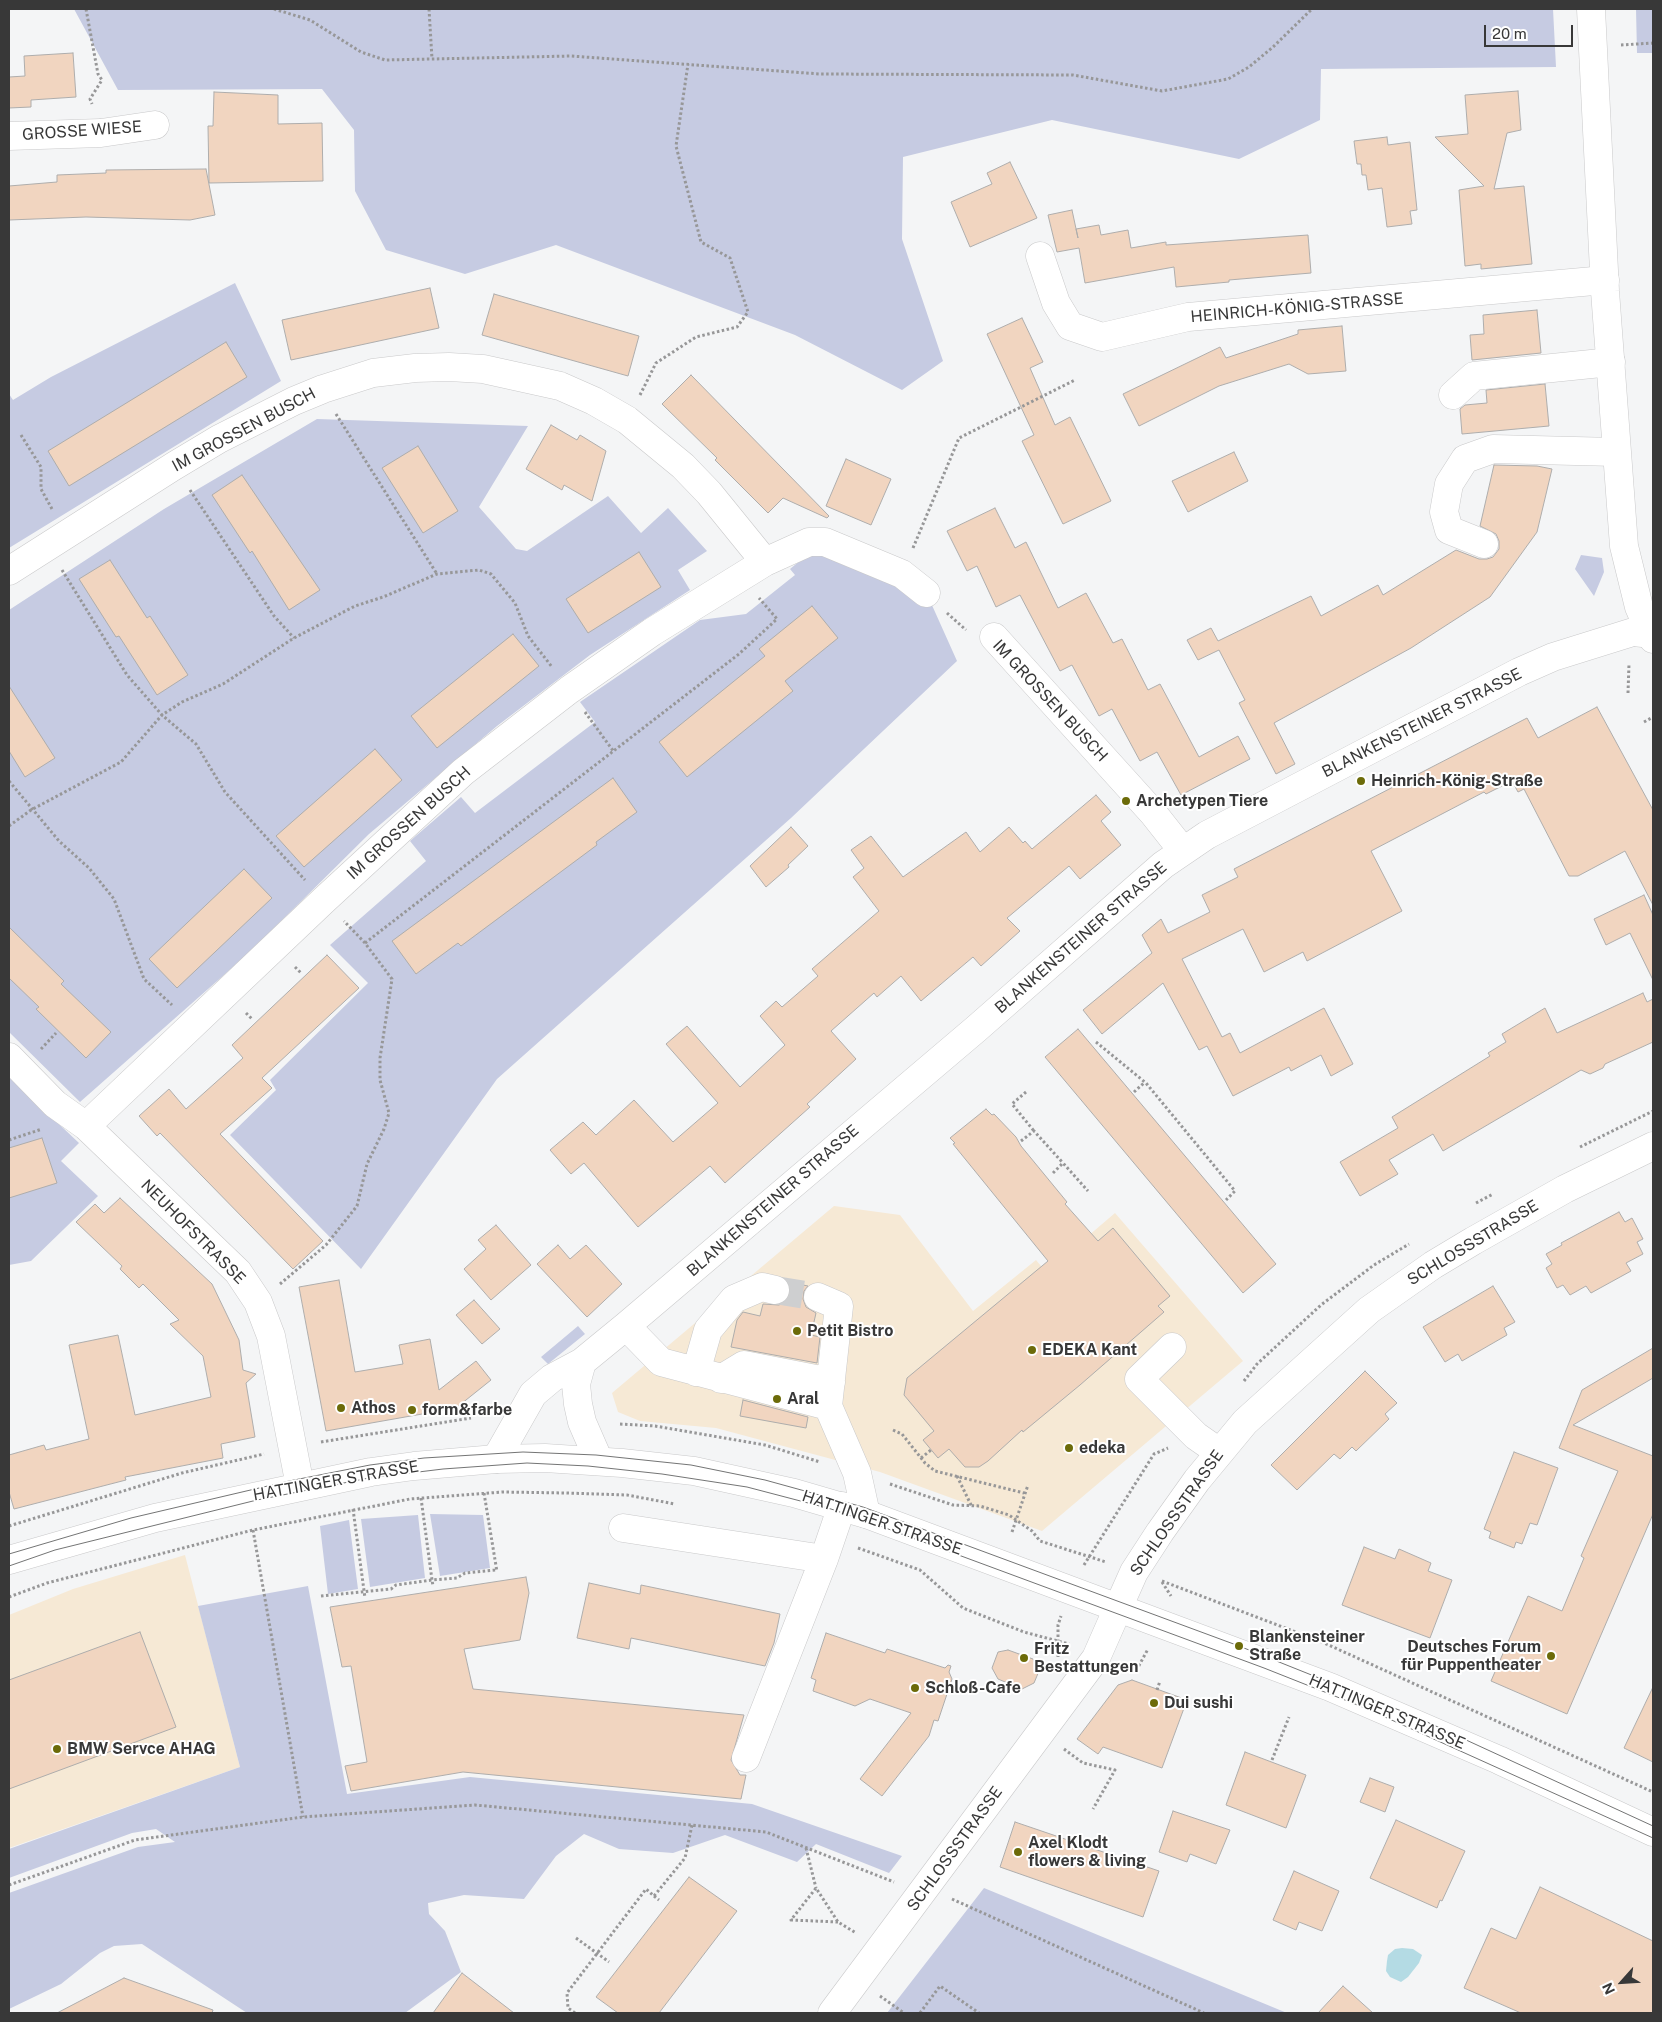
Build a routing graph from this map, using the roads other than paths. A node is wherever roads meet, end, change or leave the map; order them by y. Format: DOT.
graph roads {
  1 [pos="1591,9"];
  2 [pos="155,125"];
  3 [pos="9,136"];
  4 [pos="1040,256"];
  5 [pos="1605,280"];
  6 [pos="1611,362"];
  7 [pos="1452,395"];
  8 [pos="1616,452"];
  9 [pos="1484,544"];
  10 [pos="765,562"];
  11 [pos="9,571"];
  12 [pos="926,593"];
  13 [pos="1652,635"];
  14 [pos="994,637"];
  15 [pos="1184,851"];
  16 [pos="9,1057"];
  17 [pos="86,1126"];
  18 [pos="1653,1146"];
  19 [pos="775,1290"];
  20 [pos="829,1302"];
  21 [pos="626,1326"];
  22 [pos="1172,1347"];
  23 [pos="582,1362"];
  24 [pos="708,1376"];
  25 [pos="831,1405"];
  26 [pos="1219,1452"];
  27 [pos="496,1459"];
  28 [pos="599,1461"];
  29 [pos="300,1486"];
  30 [pos="854,1510"];
  31 [pos="623,1528"];
  32 [pos="824,1559"];
  33 [pos="9,1560"];
  34 [pos="1118,1608"];
  35 [pos="746,1758"];
  36 [pos="1653,1832"];
  37 [pos="832,2013"];
  1 -- 5 [label="street"];
  2 -- 3 [label="street, GROSSE WIESE"];
  4 -- 5 [label="street, HEINRICH-KÖNIG-STRASSE"];
  5 -- 6 [label="street"];
  6 -- 7 [label="street"];
  6 -- 8 [label="street"];
  8 -- 9 [label="street"];
  8 -- 13 [label="street"];
  10 -- 11 [label="street, IM GROSSEN BUSCH"];
  10 -- 12 [label="street, IM GROSSEN BUSCH"];
  10 -- 17 [label="street, IM GROSSEN BUSCH"];
  13 -- 15 [label="street, BLANKENSTEINER STRASSE"];
  14 -- 15 [label="street, IM GROSSEN BUSCH"];
  15 -- 21 [label="street, BLANKENSTEINER STRASSE"];
  16 -- 17 [label="street, NEUHOFSTRASSE"];
  17 -- 29 [label="street, NEUHOFSTRASSE"];
  18 -- 26 [label="street, SCHLOSSSTRASSE"];
  19 -- 24 [label="street"];
  20 -- 25 [label="street"];
  21 -- 23 [label="street, BLANKENSTEINER STRASSE"];
  21 -- 24 [label="street"];
  22 -- 26 [label="street"];
  23 -- 27 [label="street, BLANKENSTEINER STRASSE"];
  23 -- 28 [label="street"];
  24 -- 25 [label="street"];
  24 -- 25 [label="street"];
  25 -- 30 [label="street"];
  26 -- 34 [label="street, SCHLOSSSTRASSE"];
  27 -- 28 [label="street, HATTINGER STRASSE"];
  27 -- 29 [label="street, HATTINGER STRASSE"];
  28 -- 30 [label="street, HATTINGER STRASSE"];
  29 -- 33 [label="street, HATTINGER STRASSE"];
  30 -- 32 [label="street"];
  30 -- 34 [label="street, HATTINGER STRASSE"];
  31 -- 32 [label="street"];
  32 -- 35 [label="street"];
  34 -- 36 [label="street, HATTINGER STRASSE"];
  34 -- 37 [label="street, SCHLOSSSTRASSE"];
}
